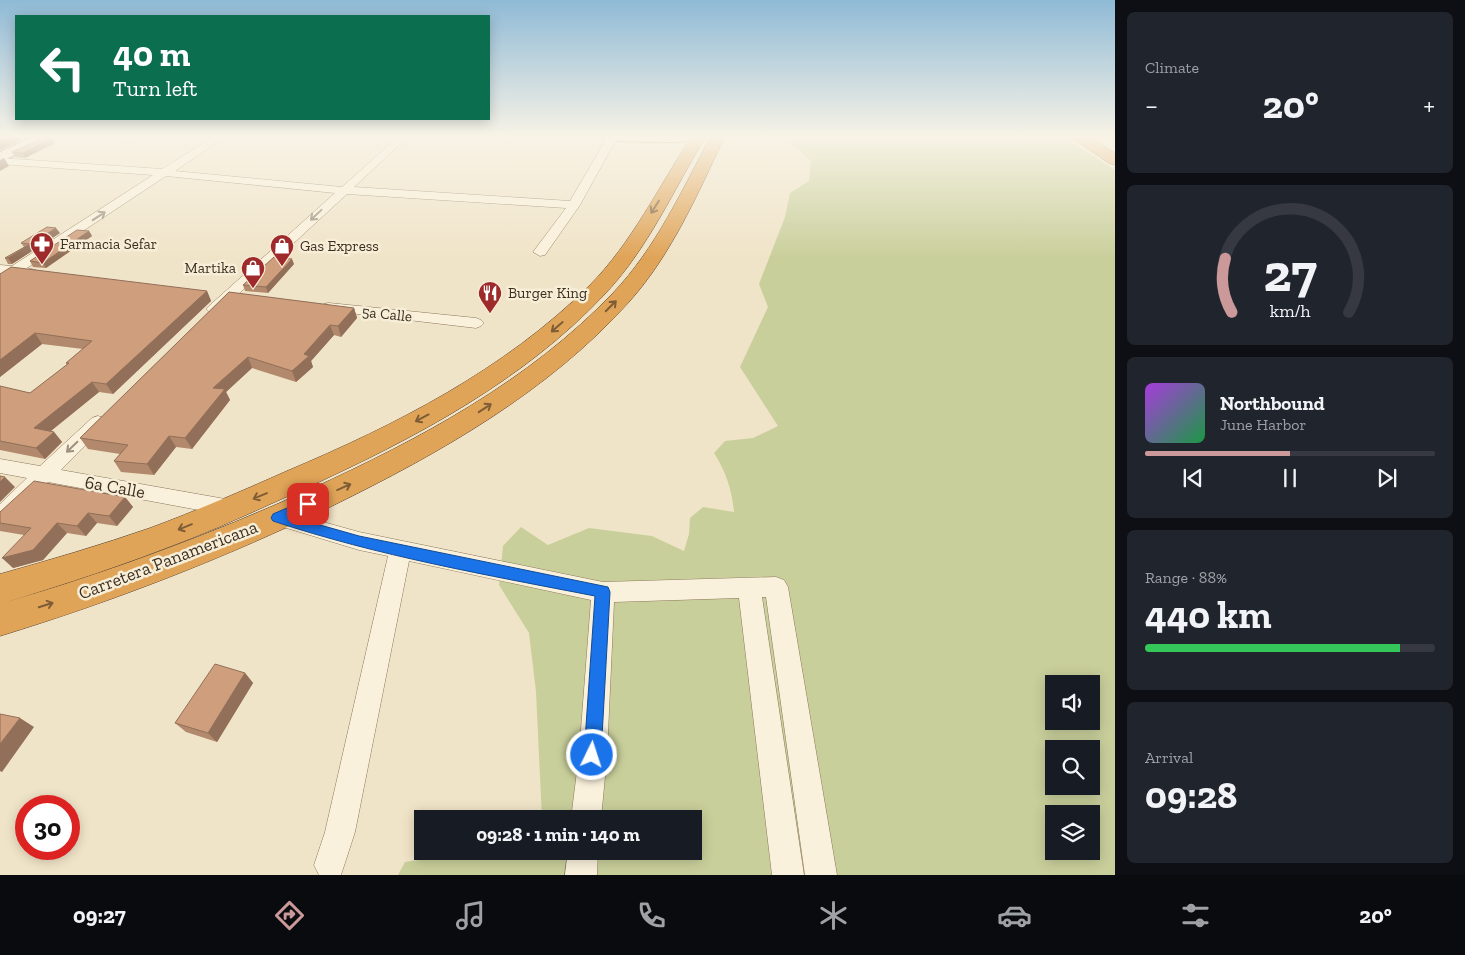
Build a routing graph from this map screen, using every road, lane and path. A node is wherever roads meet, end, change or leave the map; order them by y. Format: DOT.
graph roads {
  1 [pos="159,177"];
  2 [pos="205,177"];
  3 [pos="357,177"];
  4 [pos="590,177"];
  5 [pos="678,177"];
  6 [pos="693,177"];
  7 [pos="342,190"];
  8 [pos="574,205"];
  9 [pos="540,252"];
  10 [pos="7,270"];
  11 [pos="43,274"];
  12 [pos="0,281"];
  13 [pos="208,294"];
  14 [pos="228,296"];
  15 [pos="247,298"];
  16 [pos="314,306"];
  17 [pos="206,317"];
  18 [pos="476,324"];
  19 [pos="108,412"];
  20 [pos="0,466"];
  21 [pos="44,474"];
  22 [pos="231,508"];
  23 [pos="0,517"];
  24 [pos="277,518"];
  25 [pos="400,550"];
  26 [pos="749,588"];
  27 [pos="0,589"];
  28 [pos="603,592"];
  29 [pos="0,620"];
  30 [pos="587,810"];
  31 [pos="582,860"];
  32 [pos="330,865"];
  33 [pos="581,875"];
  34 [pos="788,875"];
  35 [pos="821,875"];
  10 -- 1 [label="street, one-way"];
  2 -- 7 [label="street"];
  3 -- 7 [label="street"];
  4 -- 8 [label="street"];
  5 -- 22 [label="highway, Carretera Panamericana, one-way"];
  24 -- 6 [label="highway, Carretera Panamericana, one-way"];
  7 -- 8 [label="street"];
  7 -- 14 [label="street, one-way"];
  8 -- 9 [label="street"];
  10 -- 11 [label="street"];
  10 -- 12 [label="street"];
  13 -- 14 [label="street"];
  14 -- 15 [label="street"];
  14 -- 17 [label="street"];
  16 -- 18 [label="street, 5a Calle"];
  19 -- 21 [label="street, one-way"];
  20 -- 21 [label="street, 6a Calle"];
  21 -- 22 [label="street, 6a Calle"];
  21 -- 23 [label="street"];
  22 -- 27 [label="highway, Carretera Panamericana, one-way"];
  24 -- 25 [label="street"];
  29 -- 24 [label="highway, Carretera Panamericana, one-way"];
  25 -- 28 [label="street"];
  25 -- 32 [label="street"];
  26 -- 28 [label="street"];
  26 -- 34 [label="street"];
  26 -- 35 [label="street"];
  28 -- 30 [label="street"];
  31 -- 33 [label="street"];
}
